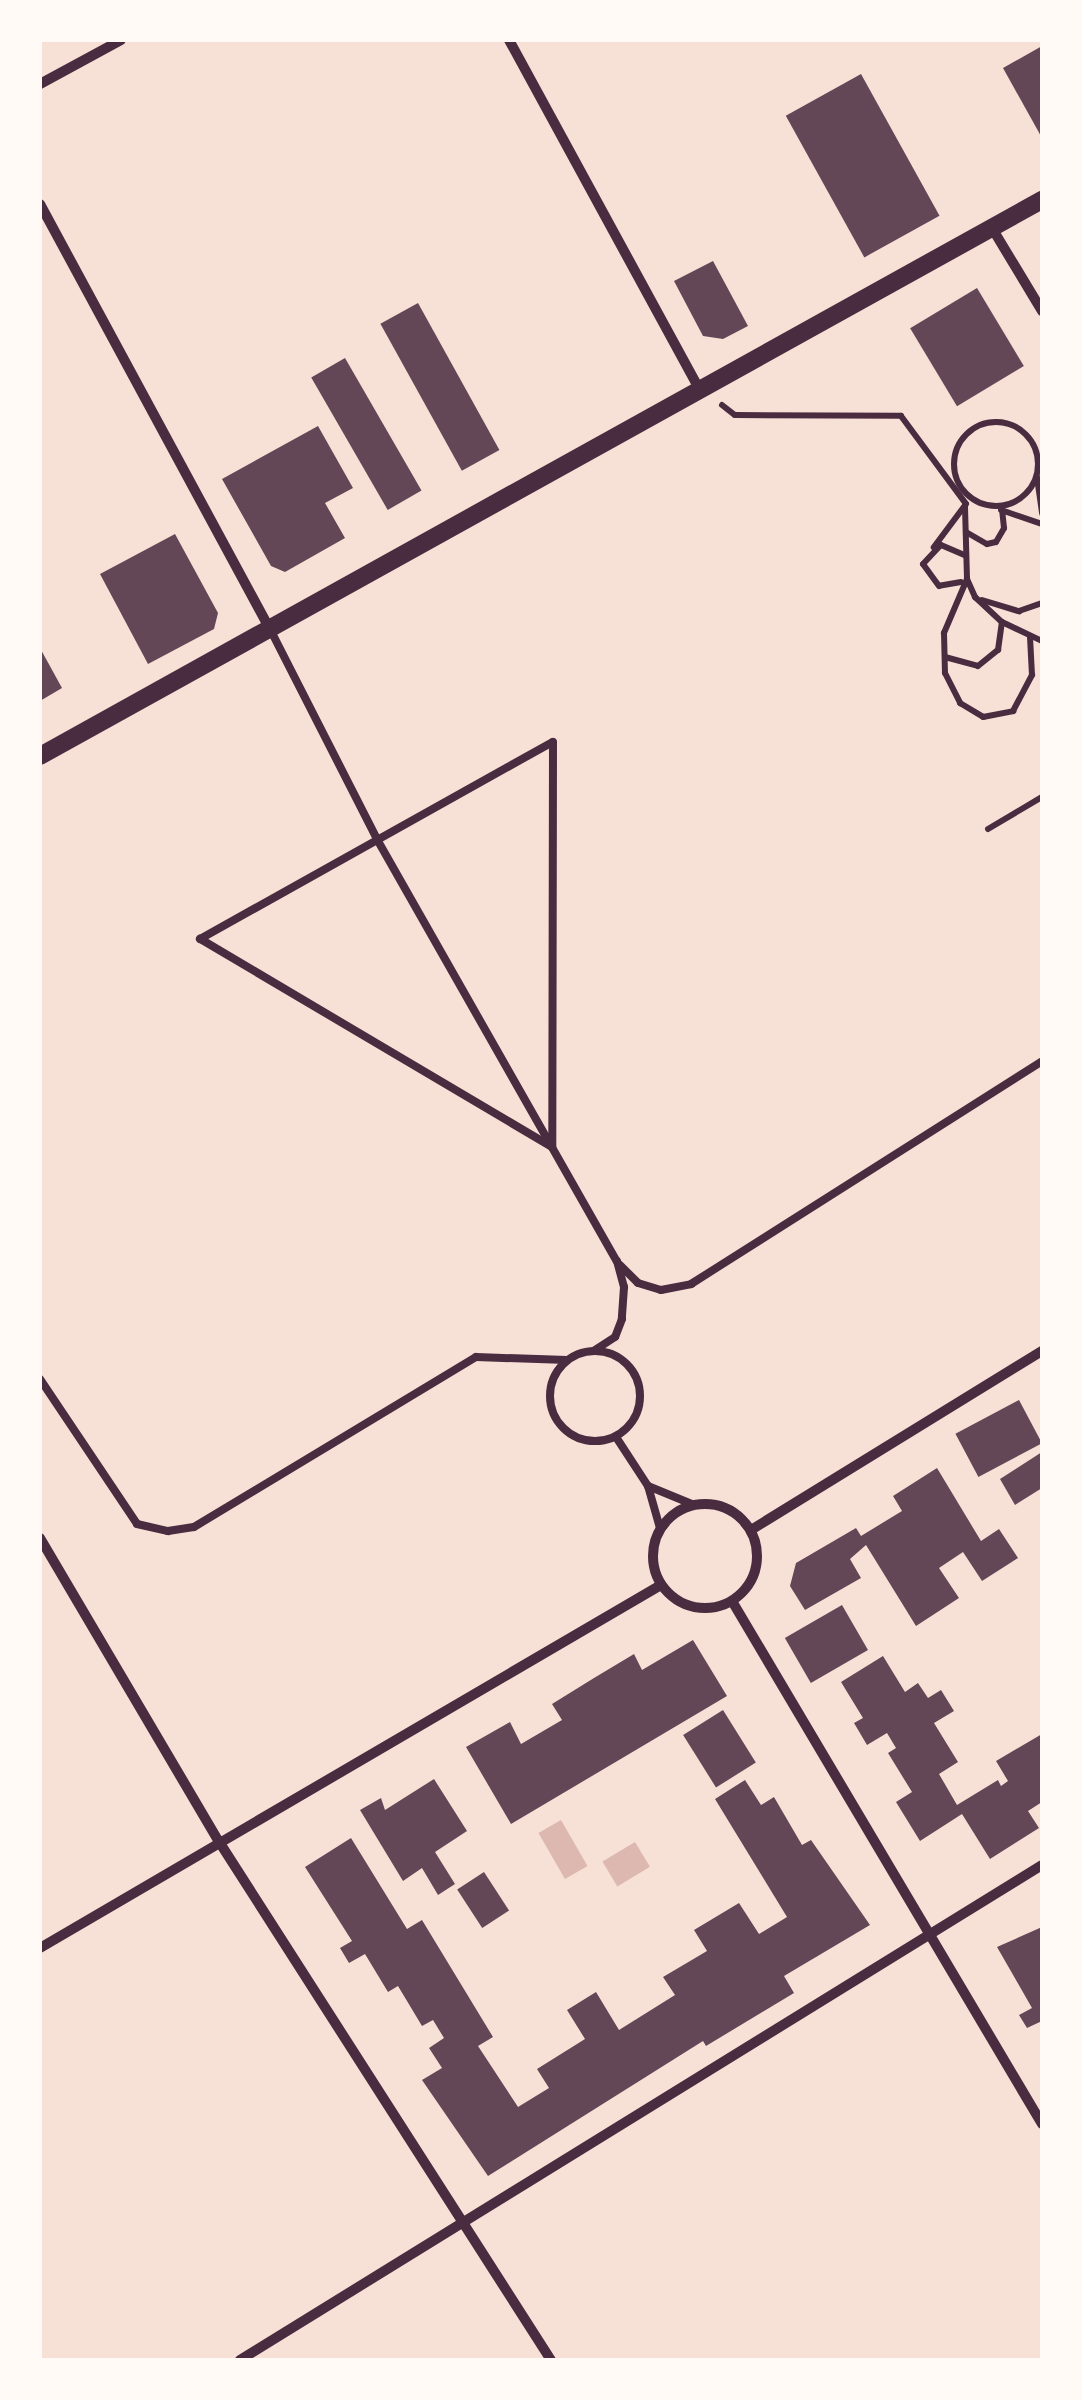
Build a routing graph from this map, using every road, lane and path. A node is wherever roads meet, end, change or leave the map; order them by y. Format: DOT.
graph roads {
  1 [pos="120,40"];
  2 [pos="509,40"];
  3 [pos="40,84"];
  4 [pos="1042,200"];
  5 [pos="40,204"];
  6 [pos="992,228"];
  7 [pos="1042,312"];
  8 [pos="700,390"];
  9 [pos="1038,471"];
  10 [pos="969,503"];
  11 [pos="999,509"];
  12 [pos="1042,514"];
  13 [pos="1042,524"];
  14 [pos="965,531"];
  15 [pos="934,547"];
  16 [pos="966,556"];
  17 [pos="967,579"];
  18 [pos="975,597"];
  19 [pos="1042,604"];
  20 [pos="1002,622"];
  21 [pos="270,629"];
  22 [pos="1030,636"];
  23 [pos="1042,642"];
  24 [pos="944,657"];
  25 [pos="40,756"];
  26 [pos="1042,798"];
  27 [pos="988,829"];
  28 [pos="378,841"];
  29 [pos="1042,1061"];
  30 [pos="552,1147"];
  31 [pos="617,1262"];
  32 [pos="595,1350"];
  33 [pos="1042,1351"];
  34 [pos="567,1360"];
  35 [pos="40,1379"];
  36 [pos="616,1437"];
  37 [pos="648,1486"];
  38 [pos="694,1505"];
  39 [pos="660,1528"];
  40 [pos="751,1530"];
  41 [pos="40,1538"];
  42 [pos="661,1585"];
  43 [pos="732,1600"];
  44 [pos="218,1840"];
  45 [pos="1042,1865"];
  46 [pos="930,1934"];
  47 [pos="40,1948"];
  48 [pos="1042,2124"];
  49 [pos="462,2224"];
  50 [pos="240,2360"];
  51 [pos="551,2360"];
  1 -- 3 [label="street"];
  2 -- 8 [label="street"];
  4 -- 6 [label="street"];
  5 -- 21 [label="street"];
  6 -- 7 [label="street"];
  6 -- 8 [label="street"];
  8 -- 10 [label="path"];
  8 -- 21 [label="street"];
  9 -- 10 [label="path"];
  9 -- 11 [label="path"];
  9 -- 12 [label="path"];
  10 -- 11 [label="path"];
  10 -- 14 [label="path"];
  10 -- 15 [label="path"];
  11 -- 13 [label="path"];
  11 -- 14 [label="path"];
  14 -- 16 [label="path"];
  15 -- 16 [label="path"];
  15 -- 17 [label="path"];
  16 -- 17 [label="path"];
  17 -- 18 [label="path"];
  17 -- 24 [label="path"];
  18 -- 19 [label="path"];
  18 -- 20 [label="path"];
  20 -- 22 [label="path"];
  20 -- 24 [label="path"];
  21 -- 25 [label="street"];
  21 -- 28 [label="lane"];
  22 -- 23 [label="path"];
  22 -- 24 [label="path"];
  26 -- 27 [label="path"];
  28 -- 30 [label="lane"];
  28 -- 30 [label="lane"];
  28 -- 30 [label="lane"];
  29 -- 31 [label="lane"];
  30 -- 31 [label="lane"];
  31 -- 32 [label="lane"];
  32 -- 34 [label="lane"];
  32 -- 36 [label="lane"];
  33 -- 40 [label="street"];
  34 -- 35 [label="lane"];
  34 -- 36 [label="lane"];
  36 -- 37 [label="lane"];
  37 -- 38 [label="lane"];
  37 -- 39 [label="lane"];
  38 -- 39 [label="street"];
  38 -- 40 [label="street"];
  39 -- 42 [label="street"];
  40 -- 43 [label="street"];
  41 -- 44 [label="street"];
  42 -- 43 [label="street"];
  42 -- 44 [label="street"];
  43 -- 46 [label="street"];
  44 -- 47 [label="street"];
  44 -- 49 [label="street"];
  45 -- 46 [label="street"];
  46 -- 48 [label="street"];
  46 -- 49 [label="street"];
  49 -- 50 [label="street"];
  49 -- 51 [label="street"];
}
